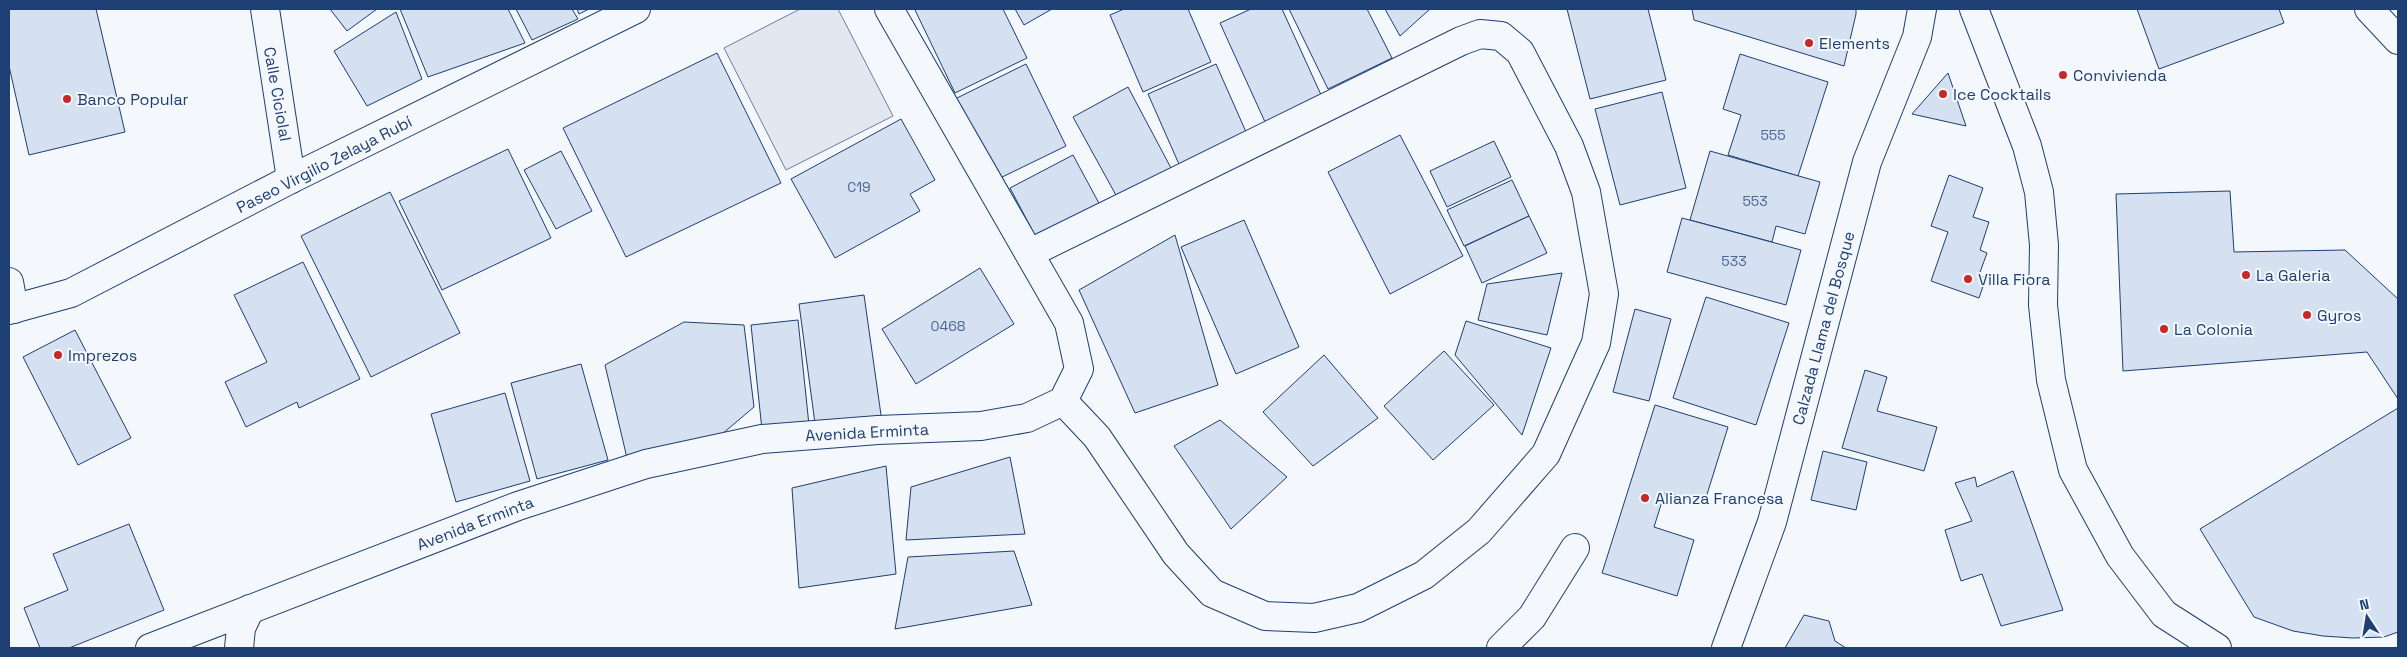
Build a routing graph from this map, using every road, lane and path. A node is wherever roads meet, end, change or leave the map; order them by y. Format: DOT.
graph roads {
  1 [pos="265,9"];
  2 [pos="636,9"];
  3 [pos="889,9"];
  4 [pos="1922,9"];
  5 [pos="1974,9"];
  6 [pos="2369,9"];
  7 [pos="2398,40"];
  8 [pos="291,179"];
  9 [pos="1030,253"];
  10 [pos="9,282"];
  11 [pos="12,309"];
  12 [pos="1063,401"];
  13 [pos="1575,548"];
  14 [pos="250,609"];
  15 [pos="150,648"];
  16 [pos="238,648"];
  17 [pos="1501,648"];
  18 [pos="1726,648"];
  19 [pos="2217,648"];
  1 -- 8 [label="street, Calle Ciciolal"];
  2 -- 8 [label="street, Paseo Virgilio Zelaya Rubí"];
  3 -- 9 [label="street"];
  4 -- 18 [label="street, Calzada Llama del Bosque"];
  5 -- 19 [label="street"];
  6 -- 7 [label="street"];
  8 -- 11 [label="street, Paseo Virgilio Zelaya Rubí"];
  9 -- 12 [label="street"];
  9 -- 12 [label="street"];
  10 -- 11 [label="street"];
  12 -- 14 [label="street, Avenida Erminta"];
  13 -- 17 [label="street"];
  14 -- 15 [label="street, Avenida Erminta"];
  14 -- 16 [label="street"];
}
